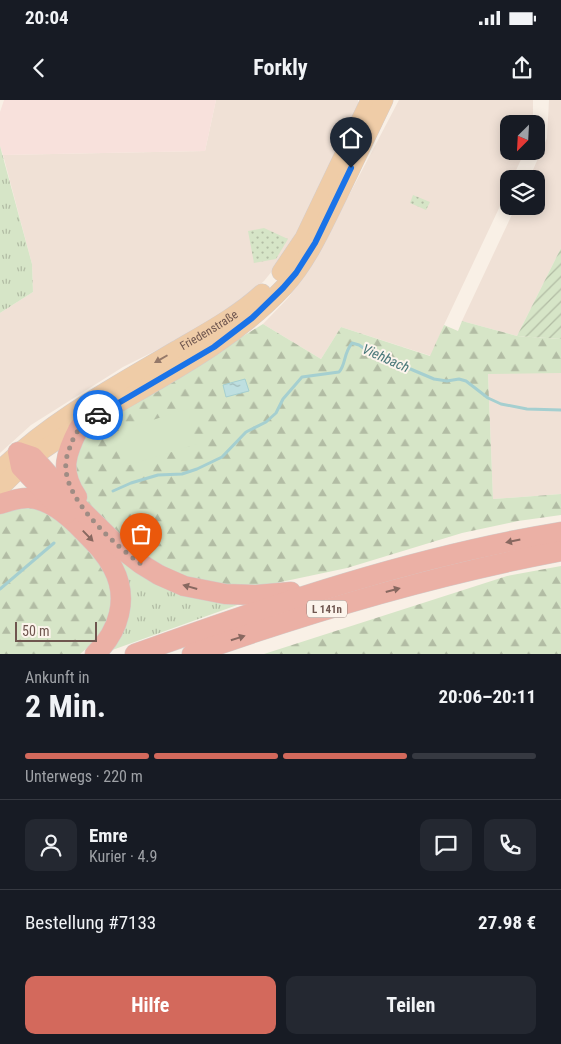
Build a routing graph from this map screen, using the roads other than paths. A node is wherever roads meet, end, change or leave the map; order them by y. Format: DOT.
graph roads {
  1 [pos="370,100"];
  2 [pos="384,100"];
  3 [pos="79,428"];
  4 [pos="24,459"];
  5 [pos="0,470"];
  6 [pos="0,488"];
  7 [pos="0,504"];
  8 [pos="66,514"];
  9 [pos="92,520"];
  10 [pos="561,532"];
  11 [pos="561,551"];
  12 [pos="325,589"];
  13 [pos="95,654"];
  14 [pos="135,654"];
  15 [pos="192,654"];
  1 -- 4 [label="main road, Friedenstraße, one-way"];
  2 -- 3 [label="main road, Friedenstraße"];
  3 -- 4 [label="main road, Friedenstraße"];
  3 -- 9 [label="highway"];
  4 -- 5 [label="main road"];
  4 -- 6 [label="main road"];
  4 -- 8 [label="highway"];
  4 -- 9 [label="highway"];
  7 -- 8 [label="highway"];
  8 -- 13 [label="highway, one-way"];
  12 -- 9 [label="highway, one-way"];
  10 -- 12 [label="highway, L 141n, one-way"];
  15 -- 11 [label="highway, L 141n, one-way"];
  12 -- 14 [label="highway, L 141n"];
}
